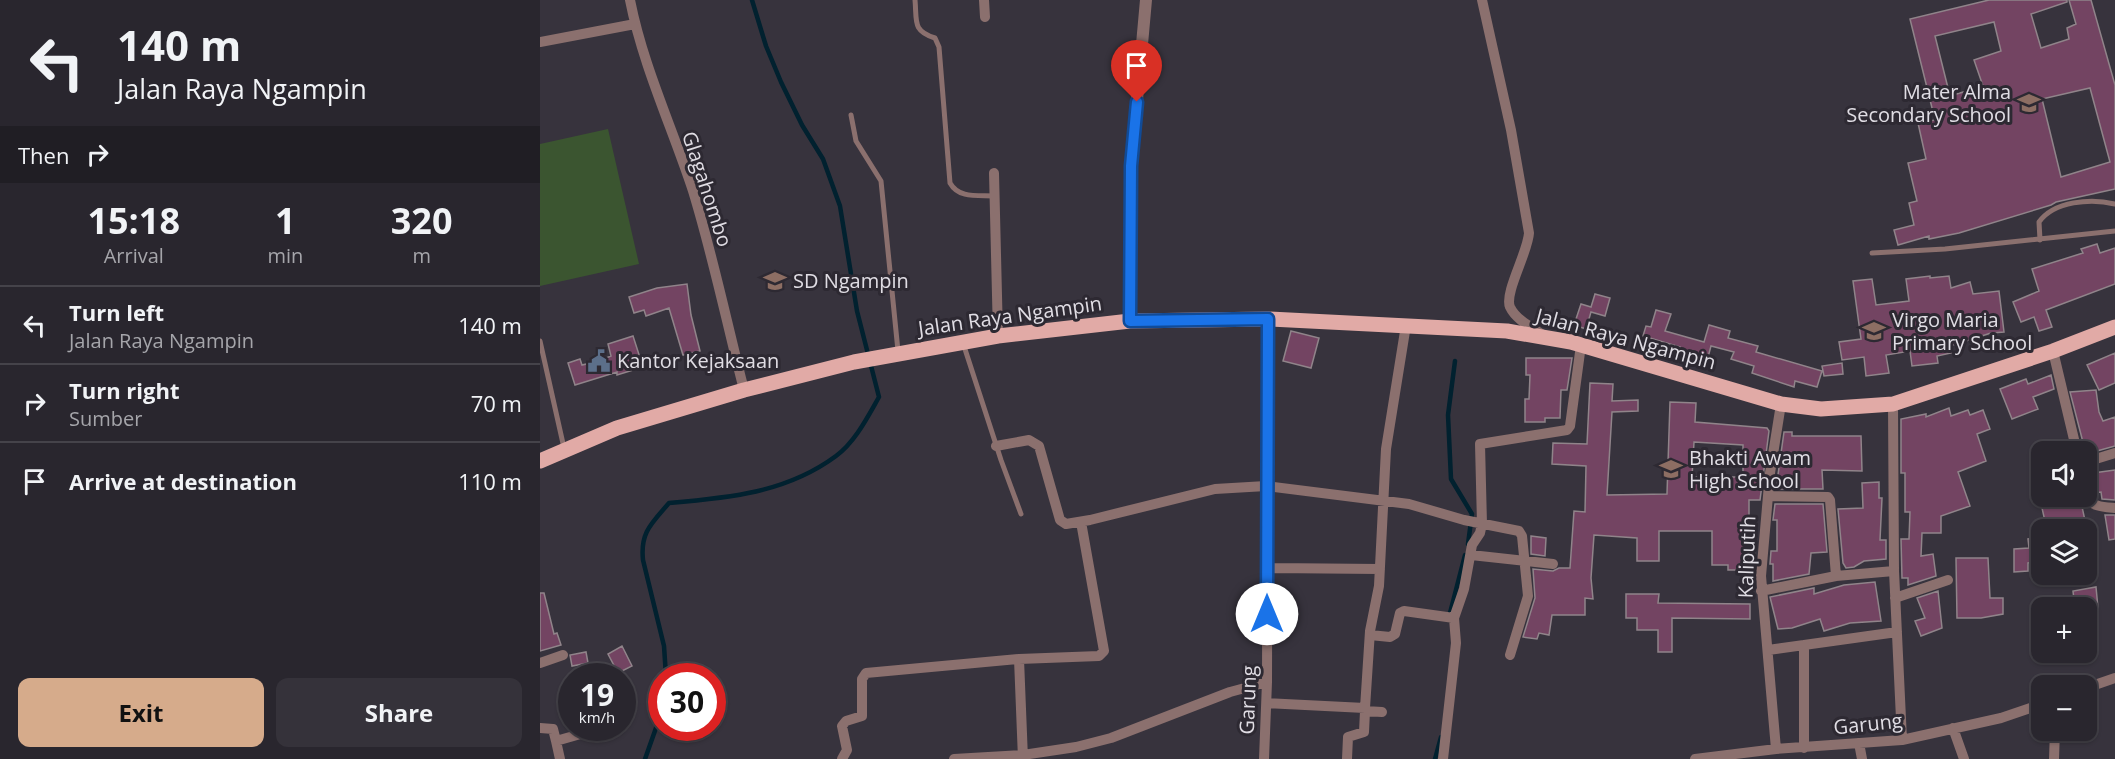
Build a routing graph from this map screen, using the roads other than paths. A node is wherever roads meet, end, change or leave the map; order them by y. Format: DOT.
graph roads {
  1 [pos="630,0"];
  2 [pos="915,0"];
  3 [pos="984,0"];
  4 [pos="1146,0"];
  5 [pos="1482,0"];
  6 [pos="985,17"];
  7 [pos="634,24"];
  8 [pos="540,42"];
  9 [pos="851,115"];
  10 [pos="994,173"];
  11 [pos="994,196"];
  12 [pos="2115,204"];
  13 [pos="2115,231"];
  14 [pos="2040,240"];
  15 [pos="1872,253"];
  16 [pos="1268,319"];
  17 [pos="1130,321"];
  18 [pos="1406,325"];
  19 [pos="2115,327"];
  20 [pos="998,336"];
  21 [pos="1545,336"];
  22 [pos="540,341"];
  23 [pos="962,342"];
  24 [pos="1581,345"];
  25 [pos="2053,351"];
  26 [pos="898,352"];
  27 [pos="744,390"];
  28 [pos="1781,404"];
  29 [pos="1893,404"];
  30 [pos="2074,441"];
  31 [pos="996,446"];
  32 [pos="565,450"];
  33 [pos="2115,453"];
  34 [pos="2097,459"];
  35 [pos="540,461"];
  36 [pos="1266,486"];
  37 [pos="1768,496"];
  38 [pos="1383,500"];
  39 [pos="2097,506"];
  40 [pos="2115,508"];
  41 [pos="1021,514"];
  42 [pos="1081,522"];
  43 [pos="1482,525"];
  44 [pos="1471,555"];
  45 [pos="1524,562"];
  46 [pos="1553,564"];
  47 [pos="1267,568"];
  48 [pos="1380,569"];
  49 [pos="1894,571"];
  50 [pos="1836,576"];
  51 [pos="1948,580"];
  52 [pos="1761,591"];
  53 [pos="1895,597"];
  54 [pos="1449,617"];
  55 [pos="1897,632"];
  56 [pos="1370,635"];
  57 [pos="1804,645"];
  58 [pos="1768,650"];
  59 [pos="562,655"];
  60 [pos="1510,655"];
  61 [pos="1019,659"];
  62 [pos="540,663"];
  63 [pos="2115,678"];
  64 [pos="1268,682"];
  65 [pos="2097,684"];
  66 [pos="1267,703"];
  67 [pos="2031,708"];
  68 [pos="1365,710"];
  69 [pos="1382,712"];
  70 [pos="540,728"];
  71 [pos="1953,728"];
  72 [pos="1902,740"];
  73 [pos="556,741"];
  74 [pos="2055,741"];
  75 [pos="1859,743"];
  76 [pos="1804,748"];
  77 [pos="1776,749"];
  78 [pos="1023,757"];
  79 [pos="560,759"];
  80 [pos="842,759"];
  81 [pos="954,759"];
  82 [pos="1264,759"];
  83 [pos="1347,759"];
  84 [pos="1443,759"];
  85 [pos="1695,759"];
  86 [pos="1862,759"];
  87 [pos="1964,759"];
  88 [pos="2055,759"];
  1 -- 7 [label="street, Glagahombo"];
  2 -- 11 [label="lane"];
  3 -- 6 [label="street"];
  4 -- 17 [label="street"];
  5 -- 21 [label="street"];
  7 -- 8 [label="street"];
  7 -- 27 [label="street, Glagahombo"];
  9 -- 26 [label="lane"];
  10 -- 11 [label="street"];
  11 -- 20 [label="street"];
  12 -- 14 [label="lane"];
  13 -- 14 [label="lane"];
  14 -- 15 [label="lane"];
  16 -- 17 [label="main road, Jalan Raya Ngampin"];
  16 -- 18 [label="main road, Jalan Raya Ngampin"];
  16 -- 36 [label="street, Garung"];
  17 -- 20 [label="main road, Jalan Raya Ngampin"];
  18 -- 21 [label="main road, Jalan Raya Ngampin"];
  18 -- 38 [label="street"];
  19 -- 25 [label="main road, Jalan Raya Ngampin"];
  20 -- 23 [label="main road, Jalan Raya Ngampin"];
  21 -- 24 [label="main road, Jalan Raya Ngampin"];
  22 -- 32 [label="lane"];
  23 -- 26 [label="main road, Jalan Raya Ngampin"];
  23 -- 31 [label="lane"];
  24 -- 28 [label="main road, Jalan Raya Ngampin"];
  24 -- 43 [label="street"];
  25 -- 29 [label="main road, Jalan Raya Ngampin"];
  25 -- 30 [label="street"];
  26 -- 27 [label="main road, Jalan Raya Ngampin"];
  27 -- 32 [label="main road, Jalan Raya Ngampin"];
  28 -- 29 [label="main road, Jalan Raya Ngampin"];
  28 -- 37 [label="street, Kaliputih"];
  29 -- 49 [label="street"];
  31 -- 41 [label="lane"];
  31 -- 42 [label="street"];
  32 -- 35 [label="main road, Jalan Raya Ngampin"];
  33 -- 34 [label="street"];
  36 -- 38 [label="street"];
  36 -- 42 [label="street"];
  36 -- 47 [label="street, Garung"];
  37 -- 50 [label="street"];
  37 -- 52 [label="street, Kaliputih"];
  38 -- 43 [label="street"];
  38 -- 48 [label="street"];
  39 -- 40 [label="street"];
  42 -- 61 [label="street"];
  43 -- 44 [label="street"];
  43 -- 45 [label="street"];
  44 -- 45 [label="street"];
  44 -- 54 [label="street"];
  45 -- 46 [label="street"];
  45 -- 60 [label="street"];
  47 -- 48 [label="street"];
  47 -- 64 [label="street, Garung"];
  48 -- 56 [label="street"];
  49 -- 50 [label="street"];
  49 -- 53 [label="street"];
  50 -- 52 [label="street"];
  51 -- 53 [label="street"];
  52 -- 58 [label="street, Kaliputih"];
  53 -- 55 [label="street"];
  54 -- 56 [label="street"];
  54 -- 84 [label="street"];
  55 -- 57 [label="street"];
  55 -- 72 [label="street"];
  56 -- 68 [label="street"];
  57 -- 58 [label="street"];
  57 -- 76 [label="street"];
  58 -- 77 [label="street, Kaliputih"];
  59 -- 62 [label="street"];
  61 -- 78 [label="street"];
  61 -- 80 [label="street"];
  63 -- 65 [label="street"];
  64 -- 66 [label="street, Garung"];
  64 -- 78 [label="street"];
  66 -- 68 [label="street"];
  66 -- 82 [label="street, Garung"];
  67 -- 71 [label="street, Garung"];
  68 -- 69 [label="street"];
  68 -- 83 [label="street"];
  70 -- 73 [label="street"];
  71 -- 72 [label="street, Garung"];
  71 -- 87 [label="street"];
  72 -- 75 [label="street, Garung"];
  73 -- 79 [label="street"];
  74 -- 88 [label="street"];
  75 -- 76 [label="street, Garung"];
  75 -- 86 [label="street"];
  76 -- 77 [label="street, Garung"];
  77 -- 85 [label="street, Garung"];
  78 -- 81 [label="street"];
}
